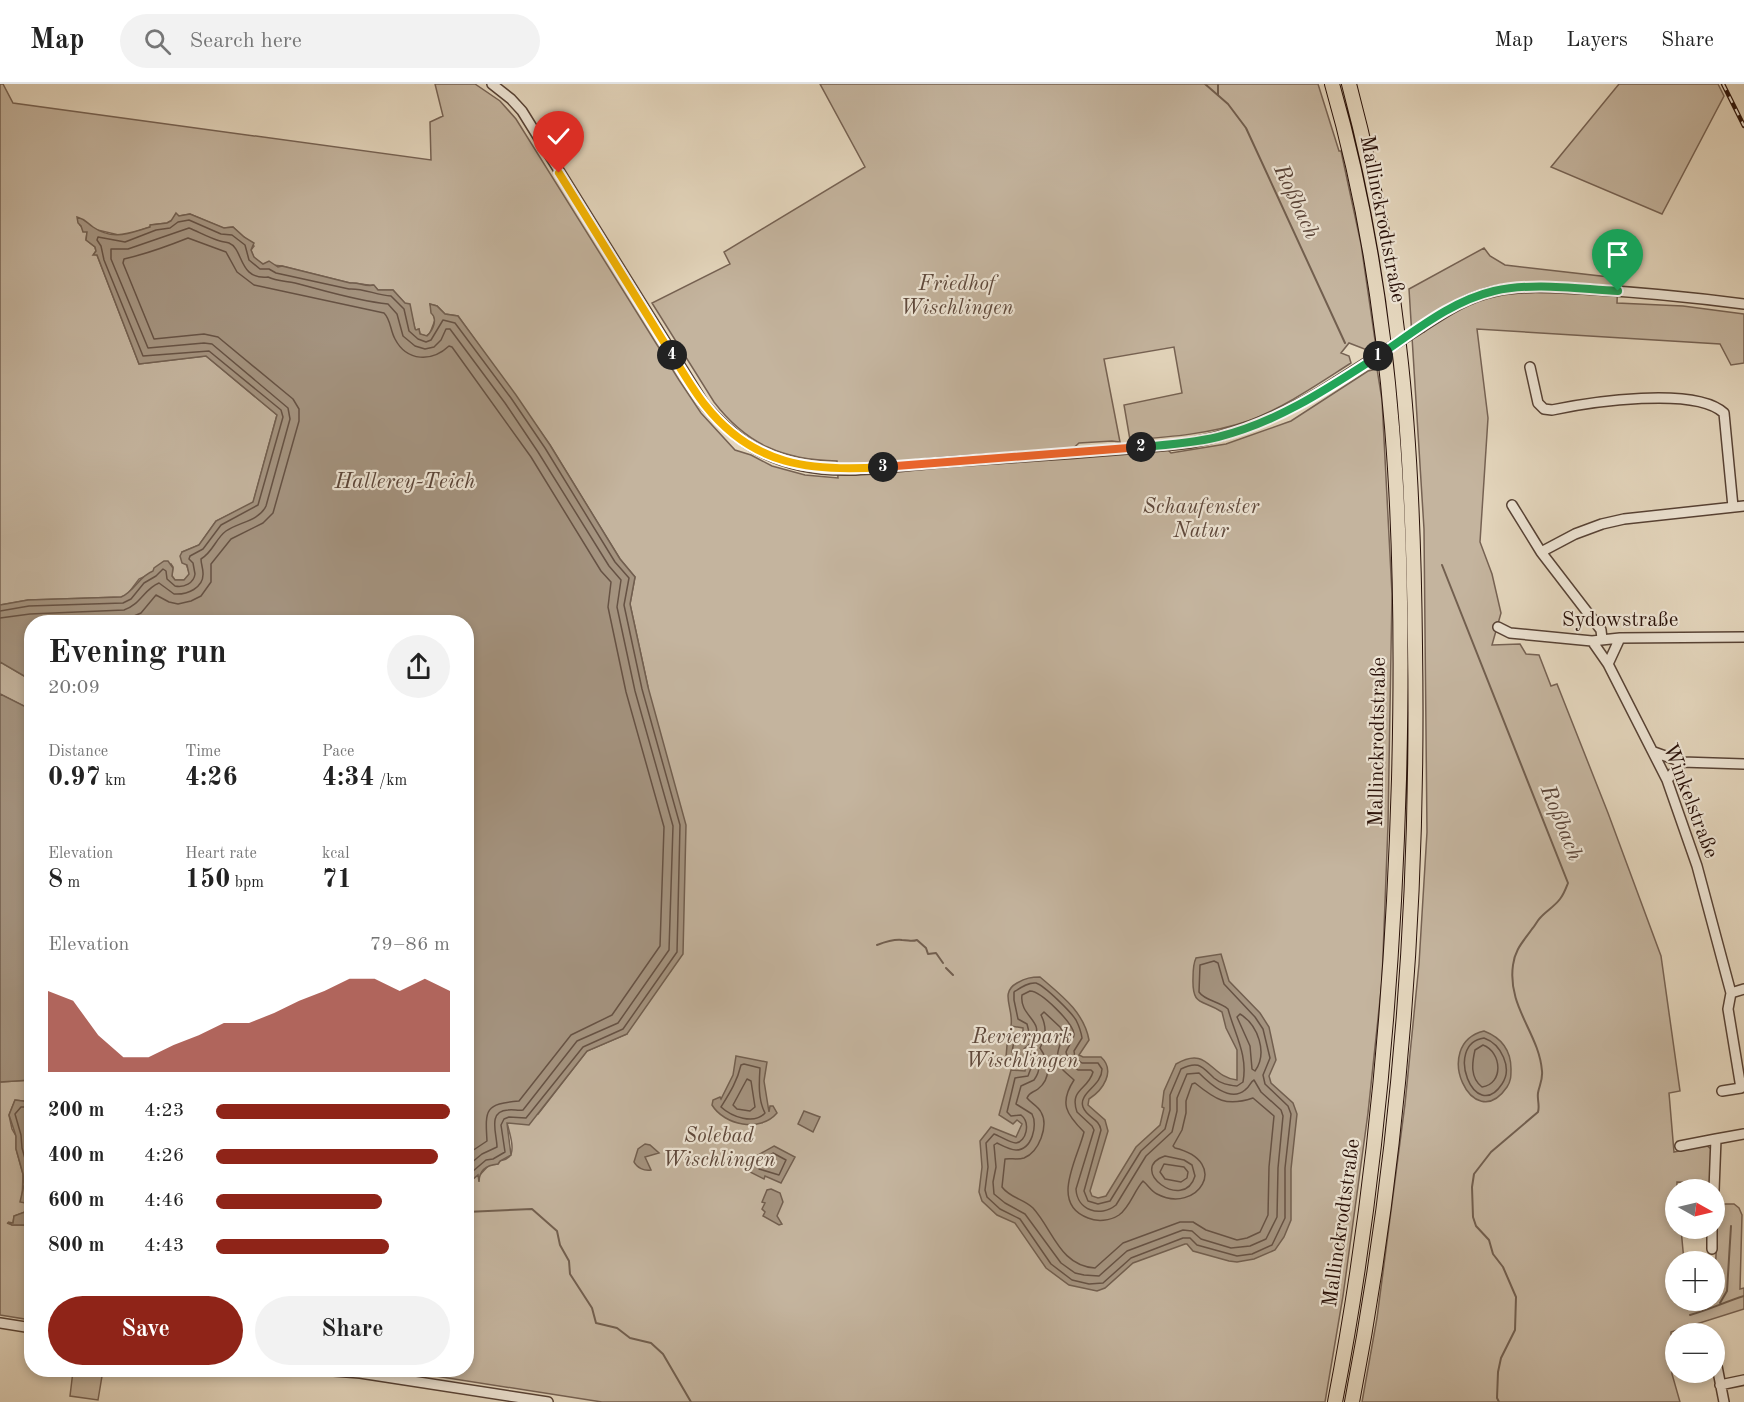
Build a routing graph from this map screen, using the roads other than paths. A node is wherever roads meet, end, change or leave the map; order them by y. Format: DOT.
graph roads {
  1 [pos="492,84"];
  2 [pos="1332,84"];
  3 [pos="1349,84"];
  4 [pos="1744,304"];
  5 [pos="1530,367"];
  6 [pos="1512,505"];
  7 [pos="1744,506"];
  8 [pos="1733,507"];
  9 [pos="1541,552"];
  10 [pos="1498,627"];
  11 [pos="1744,637"];
  12 [pos="1620,638"];
  13 [pos="1597,640"];
  14 [pos="1608,664"];
  15 [pos="1654,752"];
  16 [pos="1683,762"];
  17 [pos="1744,764"];
  18 [pos="1666,780"];
  19 [pos="1744,989"];
  20 [pos="1731,993"];
  21 [pos="1743,1090"];
  22 [pos="1722,1091"];
  23 [pos="1744,1134"];
  24 [pos="1716,1139"];
  25 [pos="1680,1146"];
  26 [pos="1714,1179"];
  27 [pos="1712,1239"];
  28 [pos="1712,1249"];
  29 [pos="0,1323"];
  30 [pos="24,1327"];
  31 [pos="386,1377"];
  32 [pos="1744,1380"];
  33 [pos="1720,1385"];
  34 [pos="548,1402"];
  35 [pos="1335,1402"];
  36 [pos="1352,1402"];
  37 [pos="1724,1402"];
  1 -- 4 [label="street, bridge"];
  2 -- 35 [label="highway, Mallinckrodtstraße"];
  3 -- 36 [label="highway, Mallinckrodtstraße"];
  5 -- 8 [label="street"];
  6 -- 9 [label="street, Winkelstraße"];
  7 -- 8 [label="street"];
  8 -- 9 [label="street"];
  9 -- 13 [label="street, Winkelstraße"];
  10 -- 13 [label="street, Sydowstraße"];
  11 -- 12 [label="street, Sydowstraße"];
  12 -- 13 [label="street, Sydowstraße"];
  12 -- 14 [label="street"];
  13 -- 14 [label="street, Winkelstraße"];
  14 -- 15 [label="street, Winkelstraße"];
  15 -- 16 [label="street"];
  15 -- 18 [label="street, Winkelstraße"];
  16 -- 17 [label="street"];
  16 -- 18 [label="street"];
  18 -- 20 [label="street, Winkelstraße"];
  19 -- 20 [label="street"];
  20 -- 21 [label="street, Winkelstraße"];
  21 -- 22 [label="street, Winkelstraße"];
  23 -- 24 [label="street"];
  24 -- 25 [label="street"];
  24 -- 26 [label="street"];
  27 -- 28 [label="street"];
  29 -- 30 [label="street"];
  31 -- 34 [label="street"];
  32 -- 33 [label="street"];
  33 -- 37 [label="street"];
}
